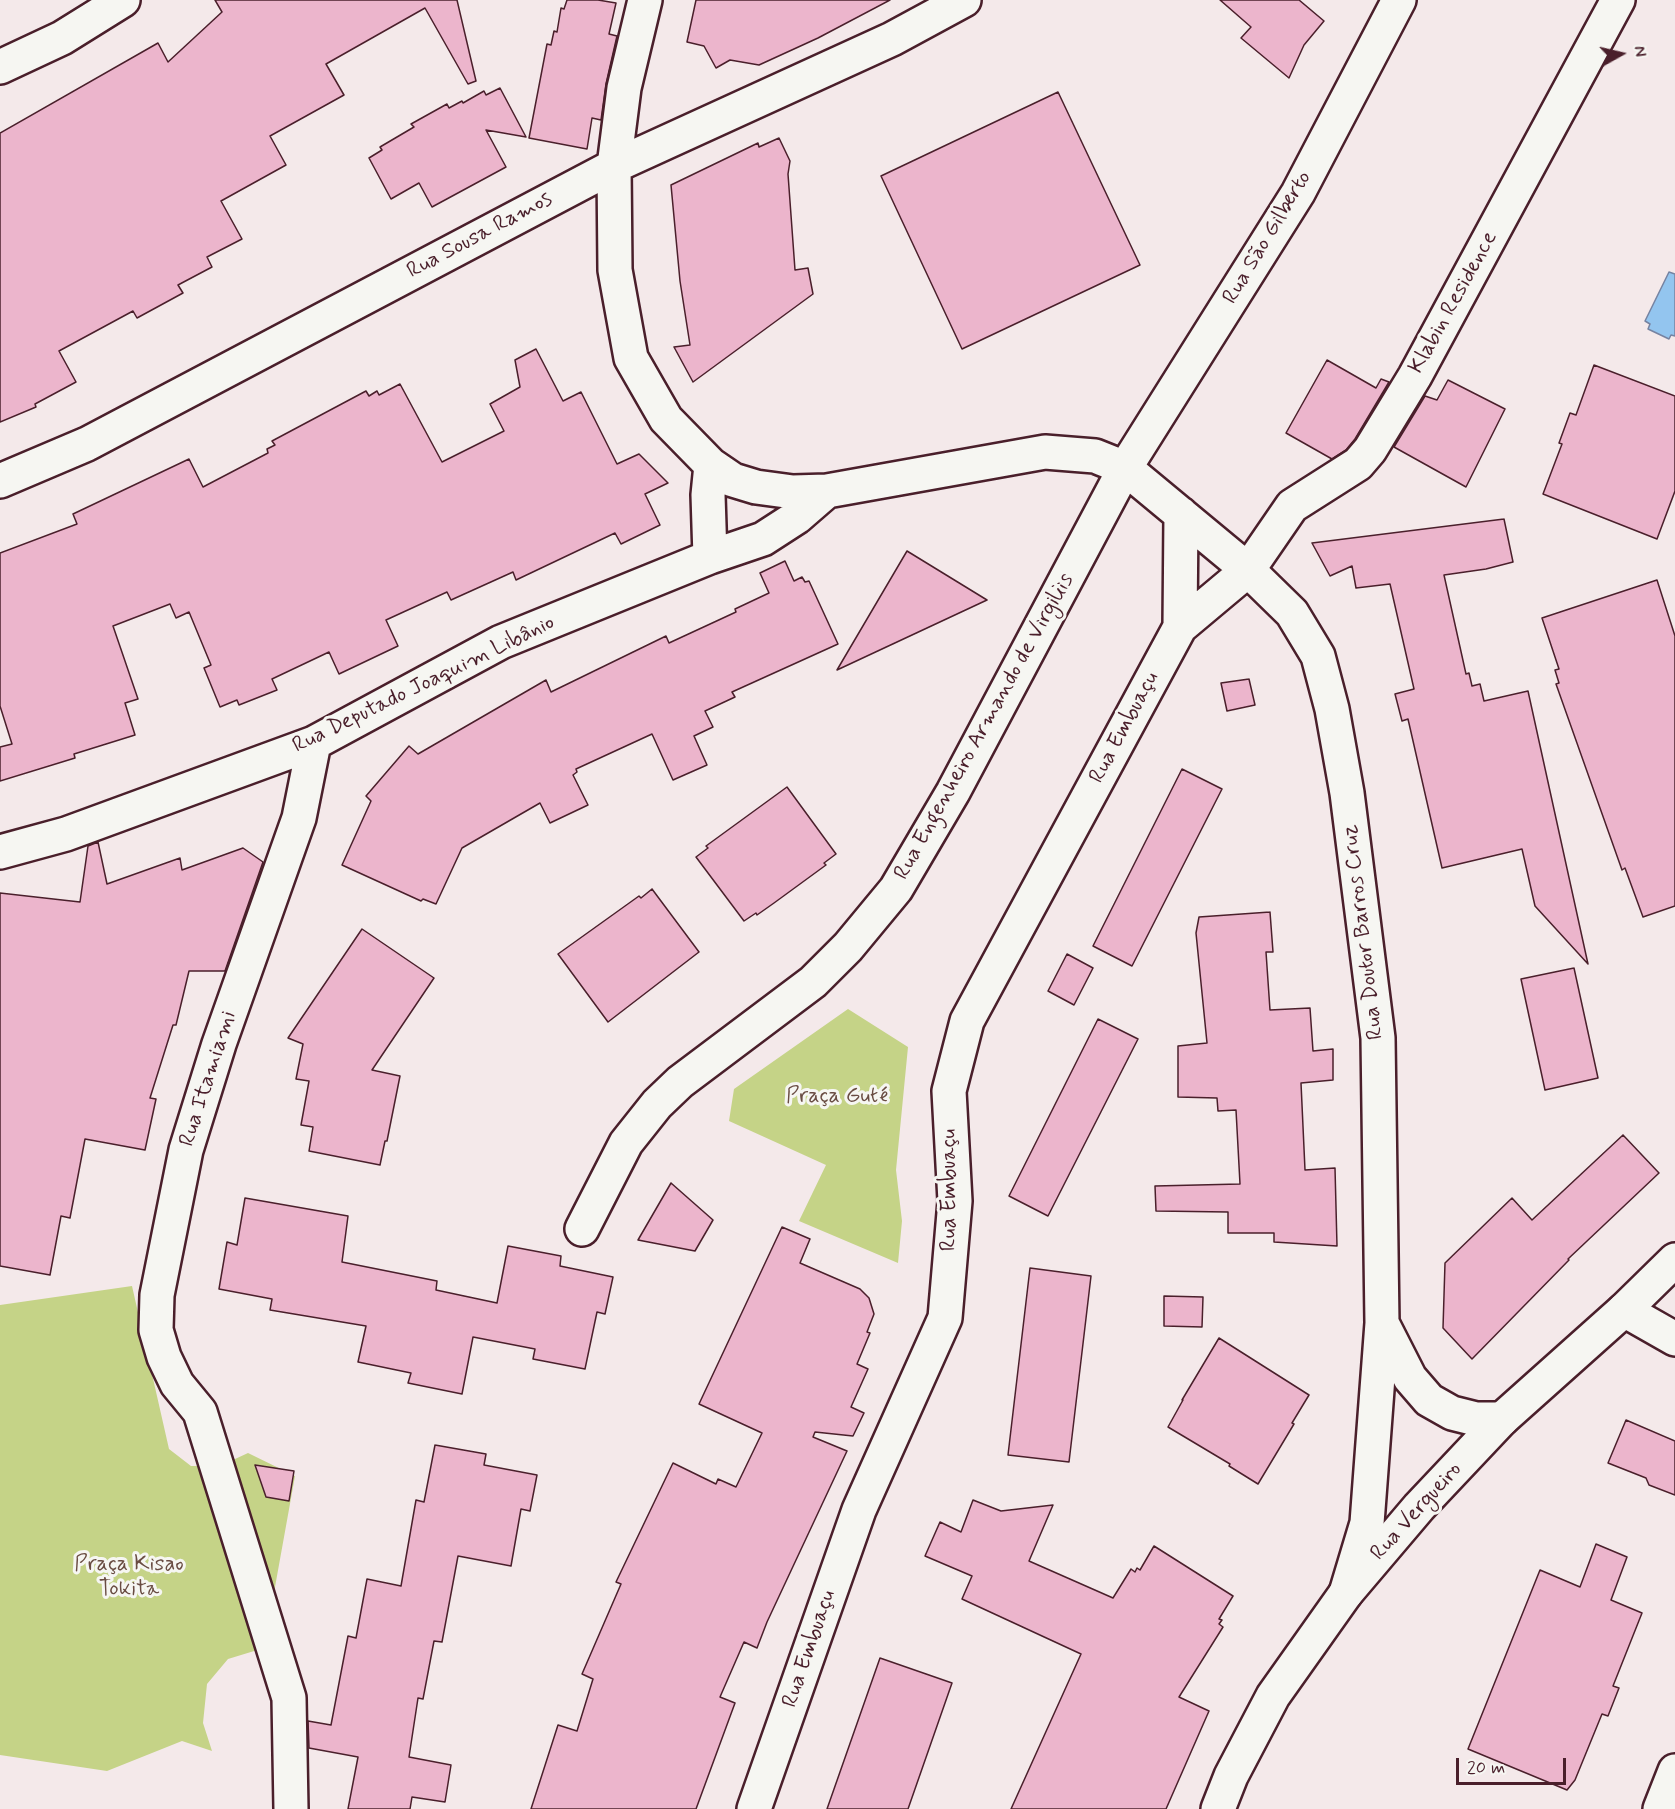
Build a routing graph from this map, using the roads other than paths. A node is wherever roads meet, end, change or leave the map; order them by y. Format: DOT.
graph roads {
  1 [pos="123,0"];
  2 [pos="645,0"];
  3 [pos="963,0"];
  4 [pos="1399,0"];
  5 [pos="1618,0"];
  6 [pos="0,67"];
  7 [pos="614,166"];
  8 [pos="711,465"];
  9 [pos="1125,468"];
  10 [pos="0,481"];
  11 [pos="827,491"];
  12 [pos="1181,514"];
  13 [pos="710,557"];
  14 [pos="1248,570"];
  15 [pos="1180,627"];
  16 [pos="314,743"];
  17 [pos="0,852"];
  18 [pos="582,1229"];
  19 [pos="1675,1260"];
  20 [pos="1624,1310"];
  21 [pos="1382,1323"];
  22 [pos="1675,1339"];
  23 [pos="1502,1419"];
  24 [pos="1346,1593"];
  25 [pos="1675,1772"];
  26 [pos="291,1809"];
  27 [pos="754,1809"];
  28 [pos="1218,1809"];
  29 [pos="1660,1809"];
  1 -- 6 [label="street"];
  2 -- 7 [label="street"];
  3 -- 7 [label="street, Rua Sousa Ramos"];
  4 -- 9 [label="street, Rua São Gilberto"];
  5 -- 14 [label="street, Klabin Residence"];
  7 -- 8 [label="street"];
  7 -- 10 [label="street, Rua Sousa Ramos"];
  8 -- 11 [label="street"];
  8 -- 13 [label="street"];
  9 -- 11 [label="street"];
  9 -- 12 [label="street"];
  9 -- 18 [label="street, Rua Engenheiro Armando de Virgiliis"];
  11 -- 13 [label="street, Rua Deputado Joaquim Libânio"];
  12 -- 14 [label="street"];
  12 -- 15 [label="street, Rua Embuaçu"];
  13 -- 16 [label="street, Rua Deputado Joaquim Libânio"];
  14 -- 15 [label="street, Rua Embuaçu"];
  14 -- 21 [label="street, Rua Doutor Barros Cruz"];
  15 -- 27 [label="street, Rua Embuaçu"];
  16 -- 17 [label="street, Rua Deputado Joaquim Libânio"];
  16 -- 26 [label="street, Rua Itamiami"];
  19 -- 20 [label="street, Rua Vergueiro"];
  20 -- 22 [label="street"];
  20 -- 23 [label="street, Rua Vergueiro"];
  21 -- 23 [label="street, Rua Doutor Barros Cruz"];
  21 -- 24 [label="street, Rua Doutor Barros Cruz"];
  23 -- 24 [label="street, Rua Vergueiro"];
  24 -- 28 [label="street, Rua Vergueiro"];
  25 -- 29 [label="street"];
}
